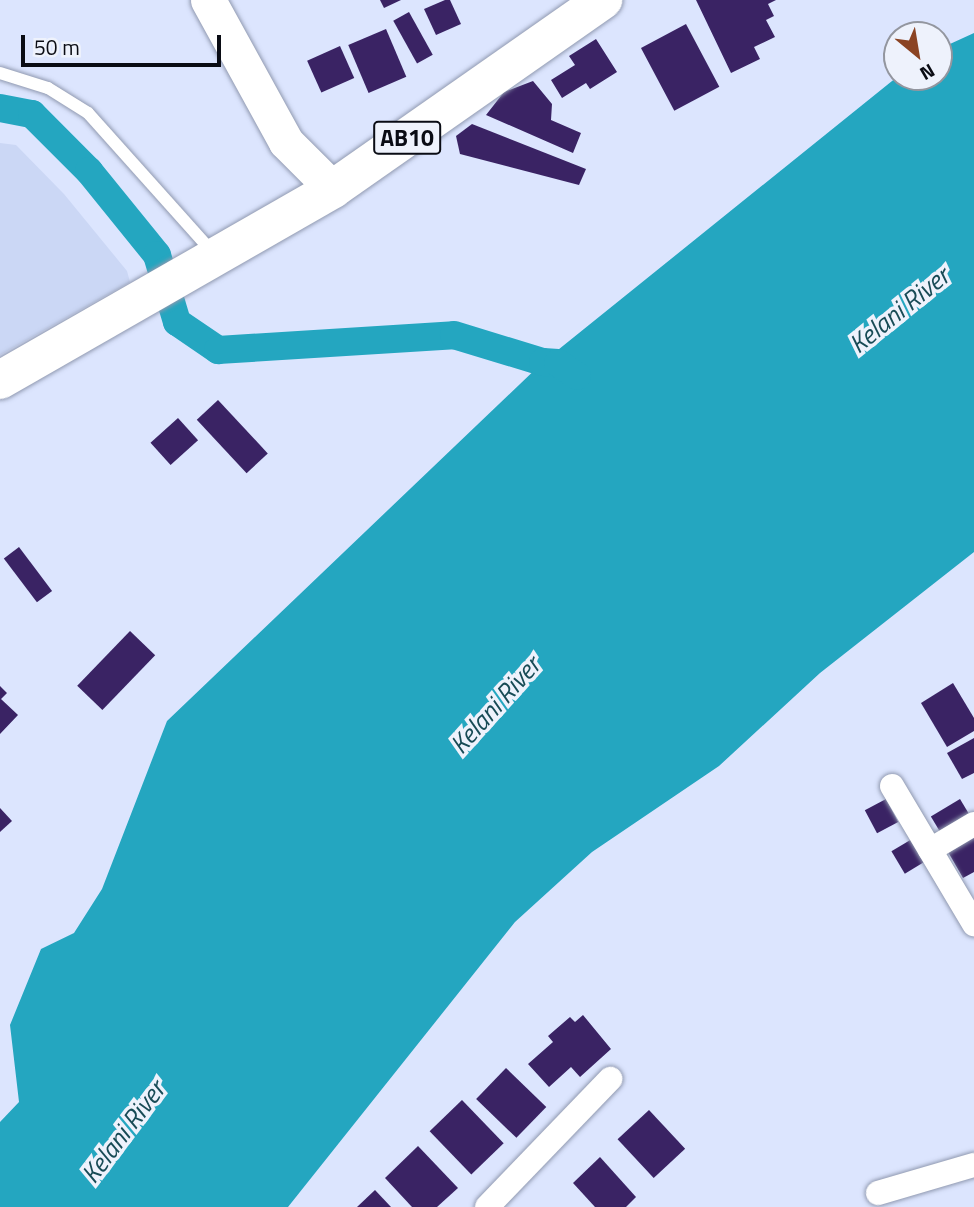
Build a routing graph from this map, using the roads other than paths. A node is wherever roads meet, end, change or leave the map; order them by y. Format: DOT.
graph roads {
  1 [pos="208,0"];
  2 [pos="603,0"];
  3 [pos="0,73"];
  4 [pos="333,189"];
  5 [pos="210,260"];
  6 [pos="0,380"];
  7 [pos="892,786"];
  8 [pos="974,824"];
  9 [pos="930,850"];
  10 [pos="974,924"];
  11 [pos="610,1079"];
  12 [pos="974,1166"];
  13 [pos="878,1193"];
  14 [pos="487,1207"];
  1 -- 4 [label="main road"];
  2 -- 4 [label="main road, AB10"];
  3 -- 5 [label="lane"];
  4 -- 5 [label="main road, AB10"];
  5 -- 6 [label="main road, AB10"];
  7 -- 9 [label="street"];
  8 -- 9 [label="street"];
  9 -- 10 [label="street"];
  11 -- 14 [label="street"];
  12 -- 13 [label="street"];
}
